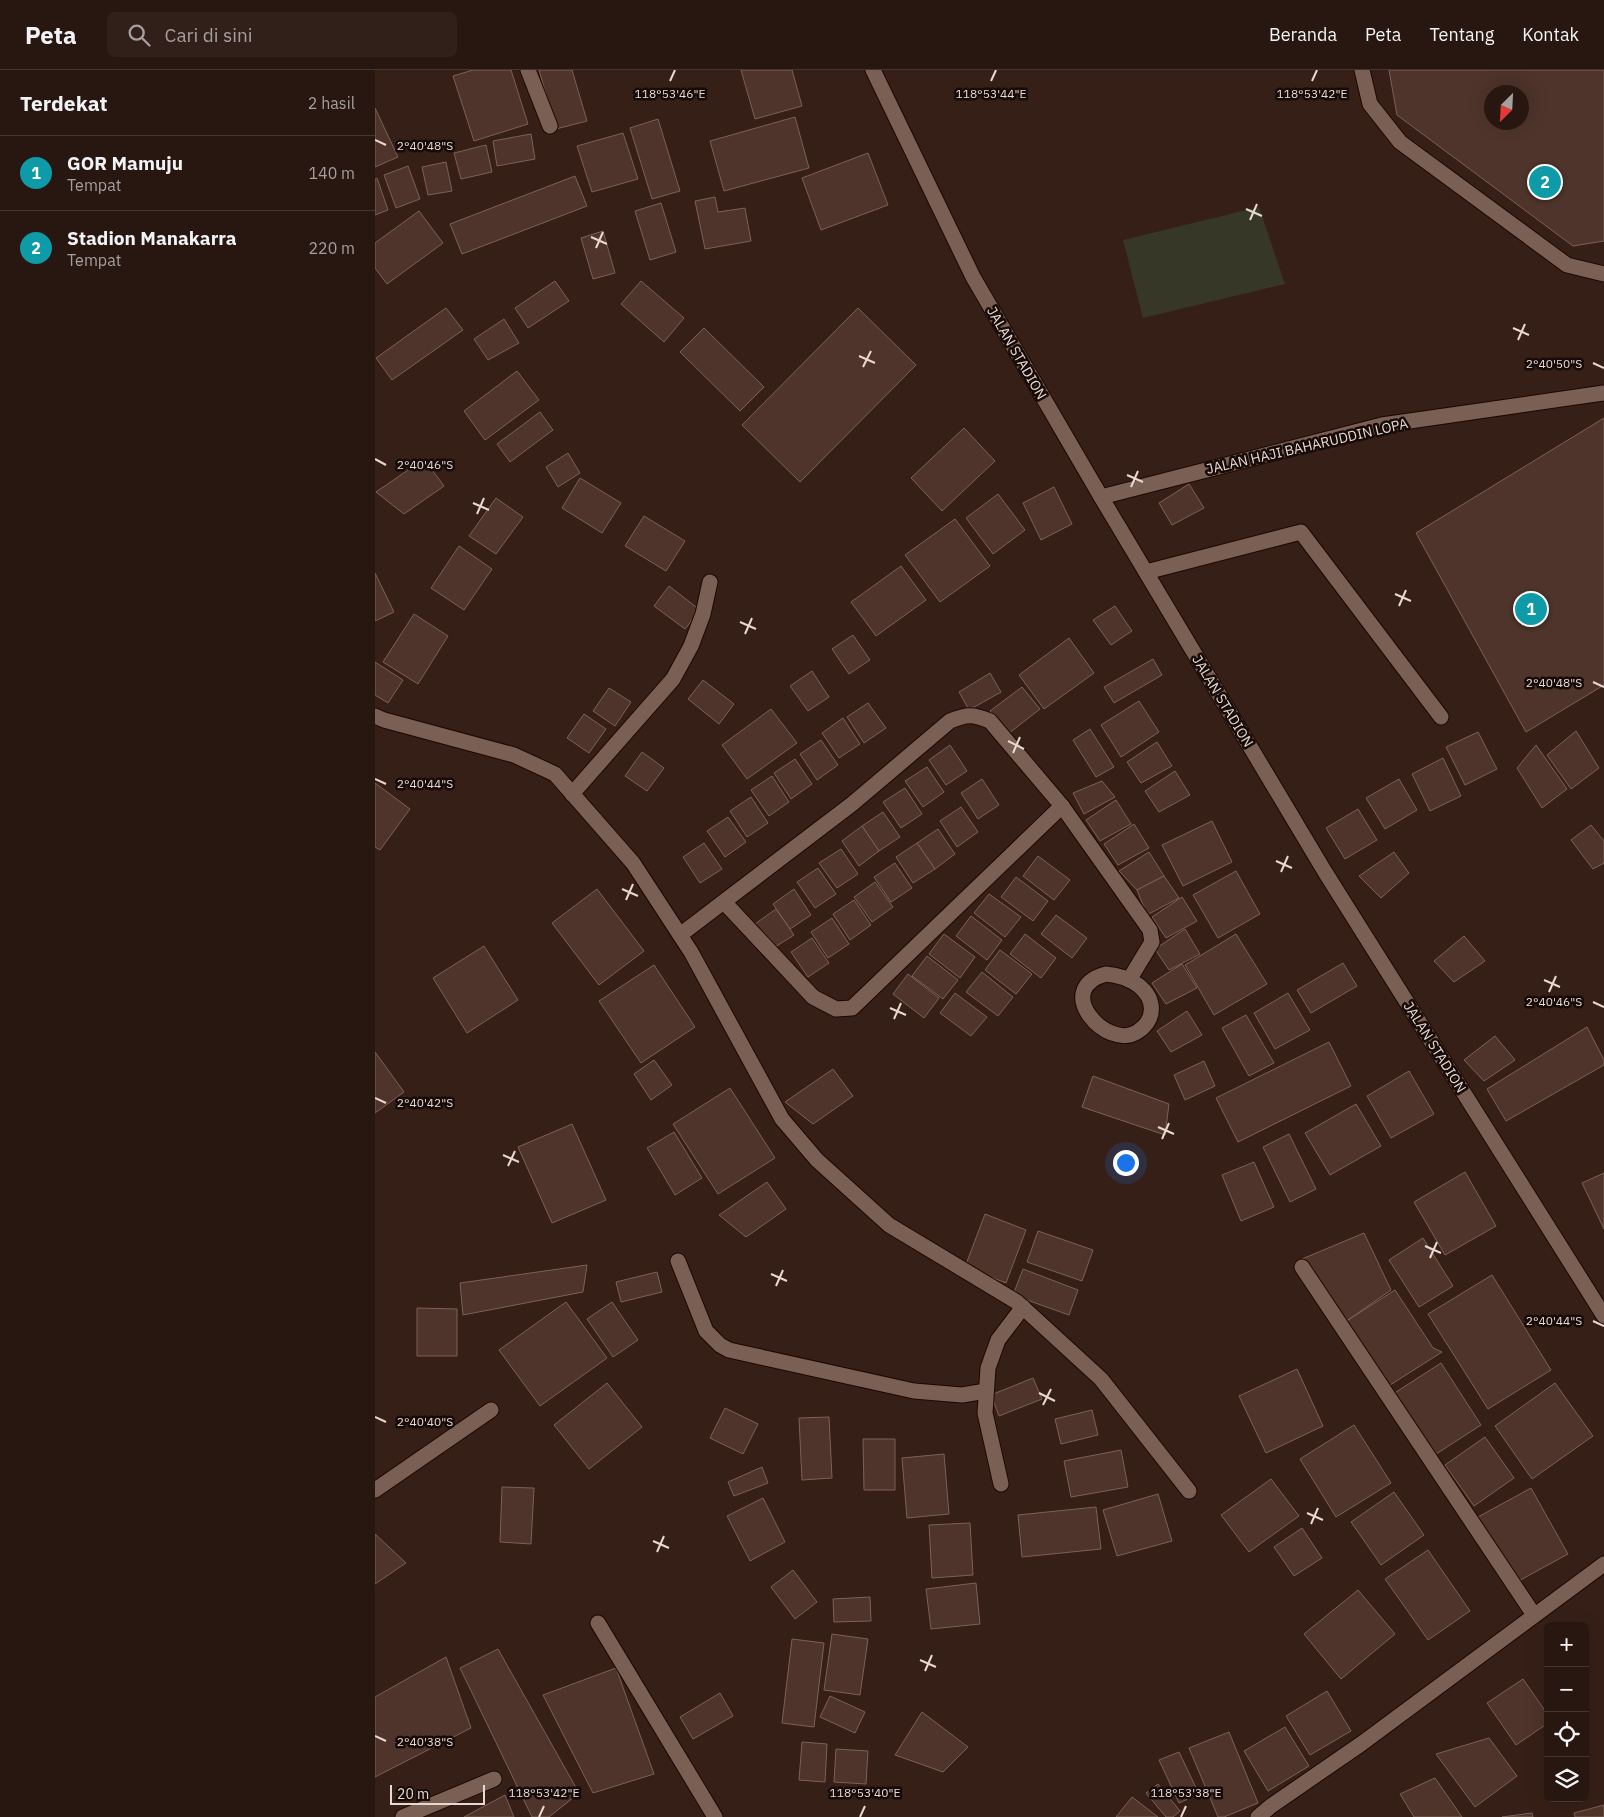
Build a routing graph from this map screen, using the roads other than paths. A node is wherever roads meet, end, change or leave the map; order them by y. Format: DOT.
graph roads {
  1 [pos="528,70"];
  2 [pos="873,70"];
  3 [pos="1362,70"];
  4 [pos="550,126"];
  5 [pos="1604,274"];
  6 [pos="1604,393"];
  7 [pos="1101,497"];
  8 [pos="1146,572"];
  9 [pos="711,582"];
  10 [pos="375,716"];
  11 [pos="1441,716"];
  12 [pos="572,794"];
  13 [pos="1062,806"];
  14 [pos="724,902"];
  15 [pos="680,935"];
  16 [pos="1129,980"];
  17 [pos="678,1261"];
  18 [pos="1302,1267"];
  19 [pos="1023,1307"];
  20 [pos="1604,1316"];
  21 [pos="986,1391"];
  22 [pos="491,1410"];
  23 [pos="1001,1484"];
  24 [pos="375,1490"];
  25 [pos="1189,1491"];
  26 [pos="1604,1564"];
  27 [pos="1534,1615"];
  28 [pos="598,1623"];
  29 [pos="494,1779"];
  30 [pos="403,1817"];
  31 [pos="715,1817"];
  32 [pos="1258,1817"];
  1 -- 4 [label="street"];
  2 -- 7 [label="street, JALAN STADION"];
  3 -- 5 [label="street"];
  6 -- 7 [label="street, JALAN HAJI BAHARUDDIN LOPA"];
  7 -- 8 [label="street, JALAN STADION"];
  8 -- 11 [label="street"];
  8 -- 20 [label="street, JALAN STADION"];
  9 -- 12 [label="street"];
  10 -- 12 [label="street"];
  12 -- 15 [label="street"];
  13 -- 14 [label="street"];
  13 -- 14 [label="street"];
  13 -- 16 [label="street"];
  14 -- 15 [label="street"];
  15 -- 19 [label="street"];
  16 -- 16 [label="street"];
  17 -- 21 [label="street"];
  18 -- 27 [label="street"];
  19 -- 21 [label="street"];
  19 -- 25 [label="street"];
  21 -- 23 [label="street"];
  22 -- 24 [label="street"];
  26 -- 27 [label="street"];
  27 -- 32 [label="street"];
  28 -- 31 [label="street"];
  29 -- 30 [label="street"];
}
